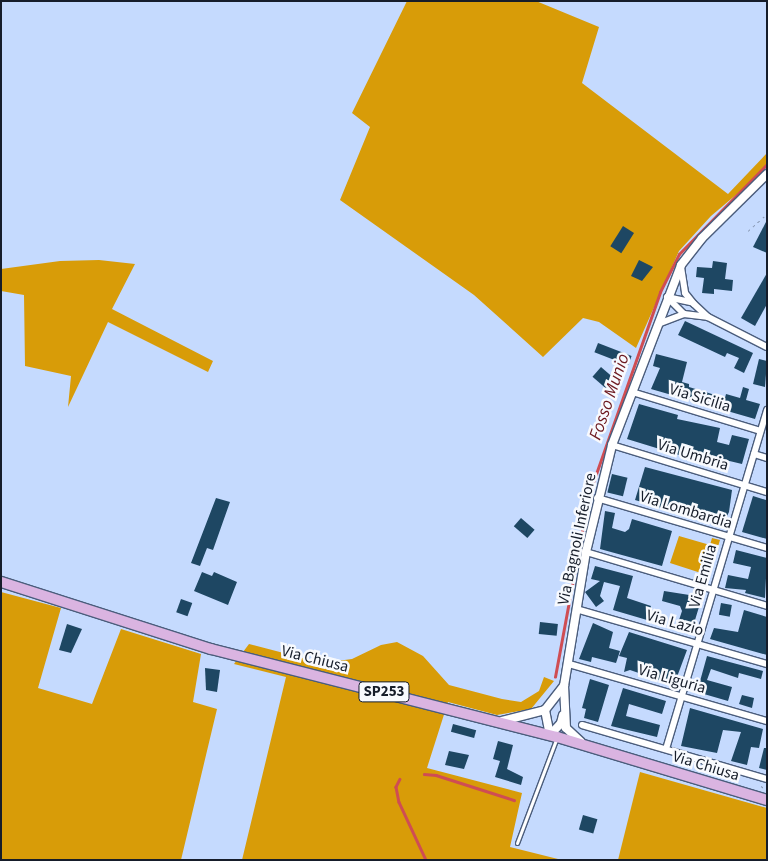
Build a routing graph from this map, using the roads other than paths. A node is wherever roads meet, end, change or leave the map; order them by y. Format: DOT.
graph roads {
  1 [pos="767,174"];
  2 [pos="681,265"];
  3 [pos="667,297"];
  4 [pos="692,302"];
  5 [pos="684,314"];
  6 [pos="708,317"];
  7 [pos="658,324"];
  8 [pos="767,347"];
  9 [pos="632,392"];
  10 [pos="767,410"];
  11 [pos="760,430"];
  12 [pos="612,445"];
  13 [pos="754,454"];
  14 [pos="767,458"];
  15 [pos="744,485"];
  16 [pos="767,492"];
  17 [pos="597,498"];
  18 [pos="729,537"];
  19 [pos="767,548"];
  20 [pos="586,552"];
  21 [pos="1,582"];
  22 [pos="713,591"];
  23 [pos="767,606"];
  24 [pos="576,609"];
  25 [pos="698,644"];
  26 [pos="569,664"];
  27 [pos="767,664"];
  28 [pos="564,686"];
  29 [pos="682,696"];
  30 [pos="545,710"];
  31 [pos="563,713"];
  32 [pos="767,721"];
  33 [pos="500,722"];
  34 [pos="582,725"];
  35 [pos="554,736"];
  36 [pos="584,745"];
  37 [pos="666,748"];
  38 [pos="767,779"];
  39 [pos="767,800"];
  40 [pos="517,843"];
  1 -- 2 [label="street, Via Bagnoli Inferiore"];
  2 -- 3 [label="street, Via Bagnoli Inferiore"];
  2 -- 4 [label="street"];
  3 -- 4 [label="street"];
  3 -- 5 [label="street"];
  3 -- 7 [label="street, Via Bagnoli Inferiore"];
  4 -- 6 [label="street"];
  5 -- 6 [label="street"];
  5 -- 7 [label="street"];
  6 -- 8 [label="street"];
  7 -- 9 [label="street, Via Bagnoli Inferiore"];
  9 -- 11 [label="street, Via Sicilia"];
  9 -- 12 [label="street, Via Bagnoli Inferiore"];
  10 -- 11 [label="street, Via Emilia"];
  11 -- 13 [label="street, Via Emilia"];
  12 -- 15 [label="street, Via Umbria"];
  12 -- 17 [label="street, Via Bagnoli Inferiore"];
  13 -- 14 [label="street"];
  13 -- 15 [label="street, Via Emilia"];
  15 -- 16 [label="street, Via Umbria"];
  15 -- 18 [label="street, Via Emilia"];
  17 -- 18 [label="street, Via Lombardia"];
  17 -- 20 [label="street, Via Bagnoli Inferiore"];
  18 -- 19 [label="street, Via Lombardia"];
  18 -- 22 [label="street, Via Emilia"];
  20 -- 22 [label="street"];
  20 -- 24 [label="street, Via Bagnoli Inferiore"];
  21 -- 33 [label="main road, Via Chiusa / SP253"];
  22 -- 23 [label="street"];
  22 -- 25 [label="street, Via Emilia"];
  24 -- 25 [label="street, Via Lazio"];
  24 -- 26 [label="street, Via Bagnoli Inferiore"];
  25 -- 27 [label="street, Via Lazio"];
  25 -- 29 [label="street, Via Emilia"];
  26 -- 28 [label="street, Via Bagnoli Inferiore"];
  26 -- 29 [label="street, Via Liguria"];
  28 -- 30 [label="street, Via Bagnoli Inferiore"];
  28 -- 31 [label="street, Via Bagnoli Inferiore"];
  29 -- 32 [label="street, Via Liguria"];
  29 -- 37 [label="street, Via Emilia"];
  30 -- 33 [label="street"];
  30 -- 35 [label="street"];
  31 -- 35 [label="street, Via Bagnoli Inferiore"];
  31 -- 36 [label="street, Via Bagnoli Inferiore"];
  33 -- 35 [label="main road, Via Chiusa / SP253"];
  34 -- 37 [label="street"];
  35 -- 36 [label="main road, Via Chiusa / SP253"];
  35 -- 40 [label="lane"];
  36 -- 39 [label="main road, Via Chiusa / SP253"];
  37 -- 38 [label="street"];
}
